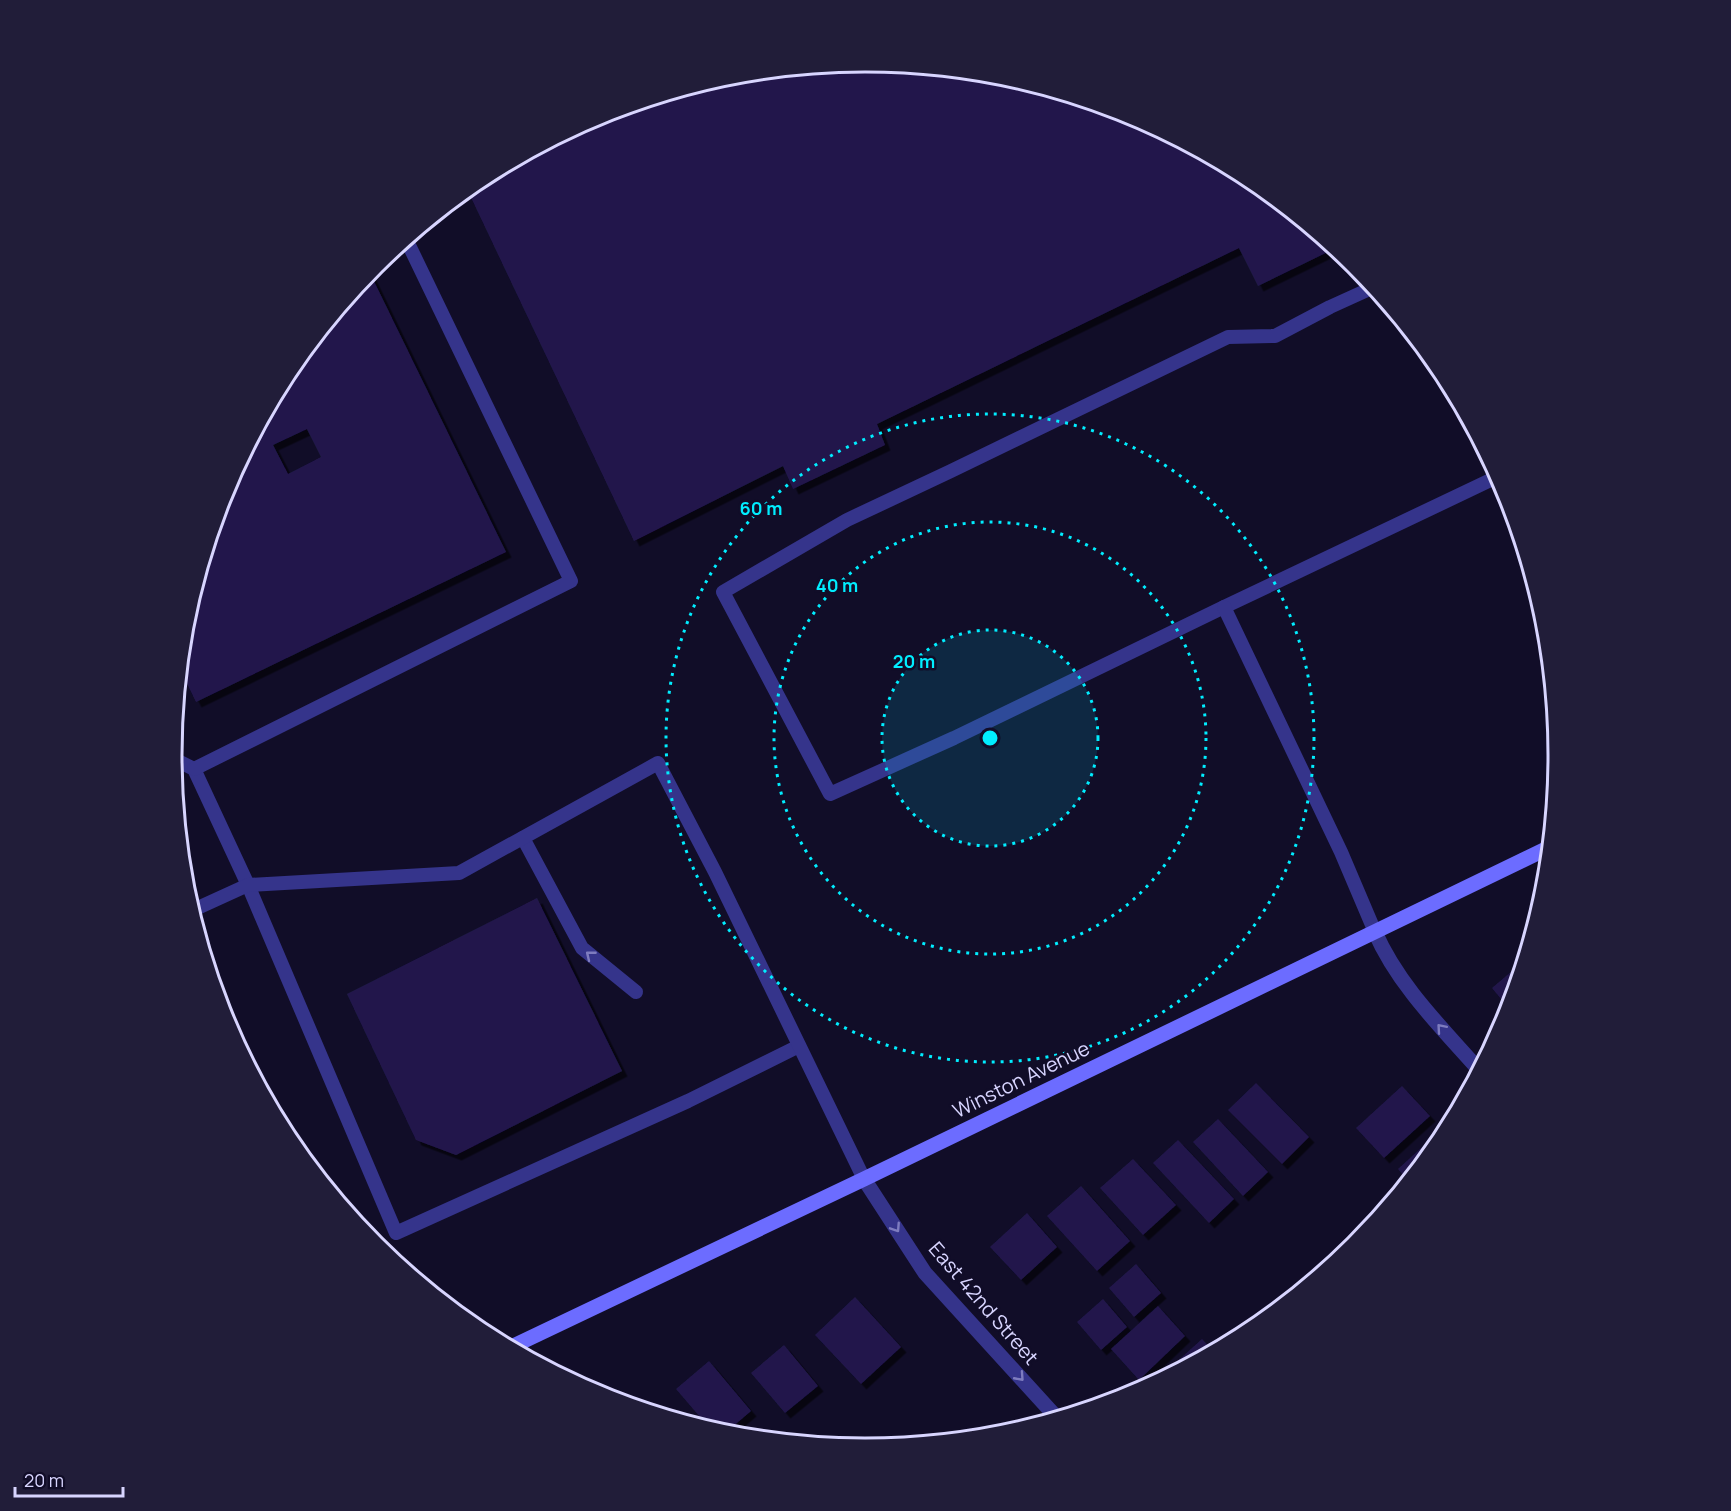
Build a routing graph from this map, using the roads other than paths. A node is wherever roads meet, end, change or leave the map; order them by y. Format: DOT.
graph roads {
  1 [pos="410,247"];
  2 [pos="1366,291"];
  3 [pos="1491,480"];
  4 [pos="1224,607"];
  5 [pos="182,763"];
  6 [pos="195,769"];
  7 [pos="523,838"];
  8 [pos="1542,851"];
  9 [pos="248,885"];
  10 [pos="199,907"];
  11 [pos="1375,932"];
  12 [pos="636,992"];
  13 [pos="799,1046"];
  14 [pos="1475,1065"];
  15 [pos="864,1179"];
  16 [pos="518,1344"];
  17 [pos="1052,1413"];
  1 -- 6 [label="lane"];
  2 -- 4 [label="lane"];
  3 -- 4 [label="lane"];
  4 -- 11 [label="lane"];
  5 -- 6 [label="lane"];
  6 -- 9 [label="lane"];
  7 -- 9 [label="lane"];
  12 -- 7 [label="lane, one-way"];
  7 -- 13 [label="lane"];
  8 -- 11 [label="main road, Winston Avenue"];
  9 -- 10 [label="lane"];
  9 -- 13 [label="lane"];
  14 -- 11 [label="street, one-way"];
  11 -- 15 [label="main road, Winston Avenue"];
  13 -- 15 [label="lane"];
  15 -- 16 [label="main road, Winston Avenue"];
  15 -- 17 [label="street, East 42nd Street, one-way"];
}
